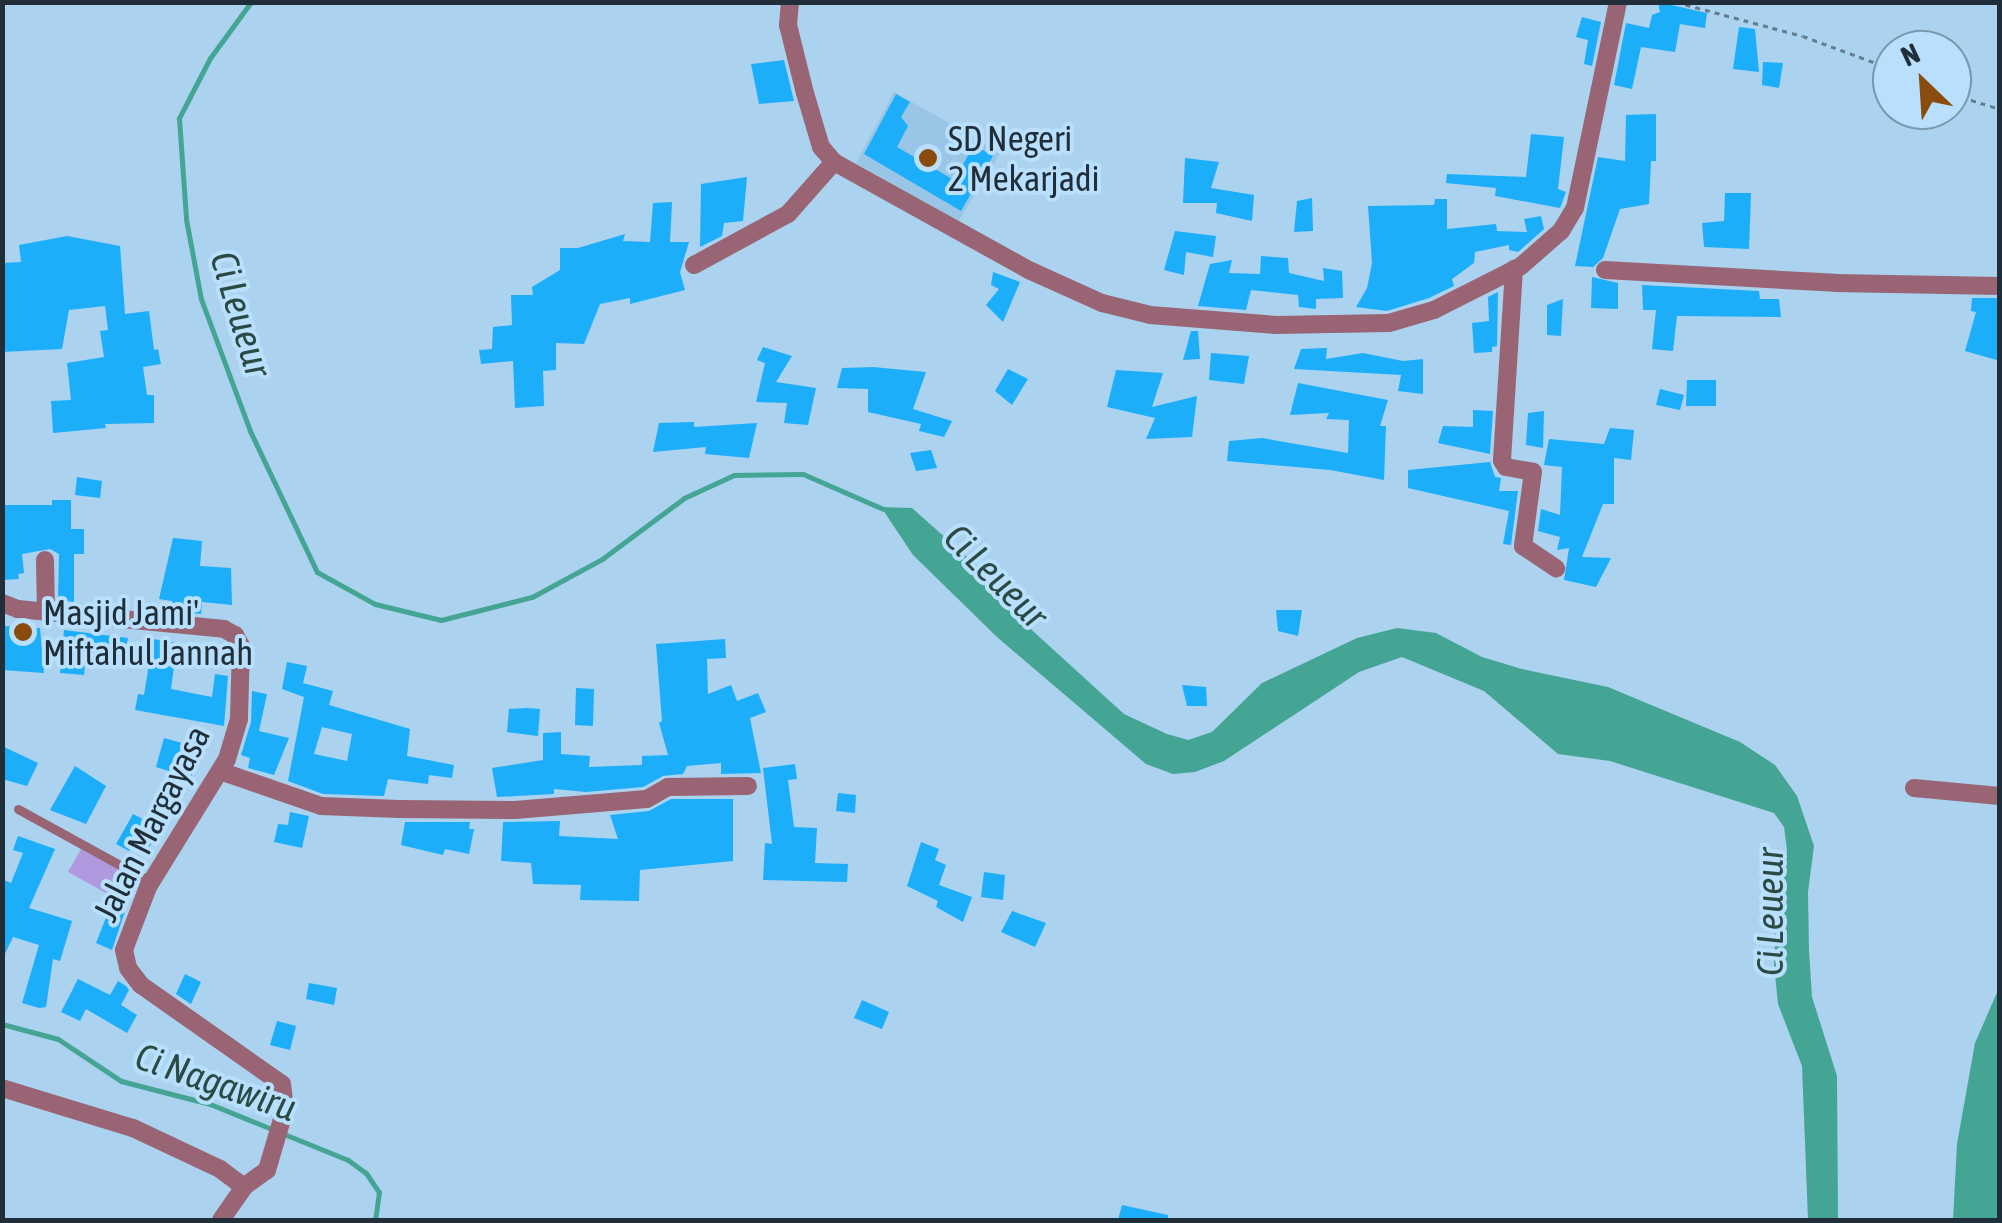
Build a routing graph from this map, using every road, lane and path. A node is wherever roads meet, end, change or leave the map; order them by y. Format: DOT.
graph roads {
  1 [pos="790,2"];
  2 [pos="1618,2"];
  3 [pos="1676,2"];
  4 [pos="1872,61"];
  5 [pos="1972,101"];
  6 [pos="2000,110"];
  7 [pos="834,162"];
  8 [pos="694,265"];
  9 [pos="1514,269"];
  10 [pos="1605,270"];
  11 [pos="2000,286"];
  12 [pos="46,560"];
  13 [pos="1556,568"];
  14 [pos="2,603"];
  15 [pos="46,612"];
  16 [pos="220,771"];
  17 [pos="748,786"];
  18 [pos="1914,788"];
  19 [pos="2000,796"];
  20 [pos="18,809"];
  21 [pos="151,882"];
  22 [pos="2,1088"];
  23 [pos="244,1187"];
  24 [pos="221,1220"];
  1 -- 7 [label="street"];
  2 -- 9 [label="street"];
  3 -- 4 [label="path"];
  5 -- 6 [label="path"];
  7 -- 8 [label="street"];
  7 -- 9 [label="street"];
  9 -- 13 [label="street"];
  10 -- 11 [label="street"];
  12 -- 15 [label="street"];
  14 -- 15 [label="street, Jalan Margayasa"];
  15 -- 16 [label="street, Jalan Margayasa"];
  16 -- 17 [label="street"];
  16 -- 21 [label="street, Jalan Margayasa"];
  18 -- 19 [label="street"];
  20 -- 21 [label="lane"];
  21 -- 23 [label="street, Jalan Margayasa"];
  22 -- 23 [label="street"];
  23 -- 24 [label="street, Jalan Margayasa"];
}
